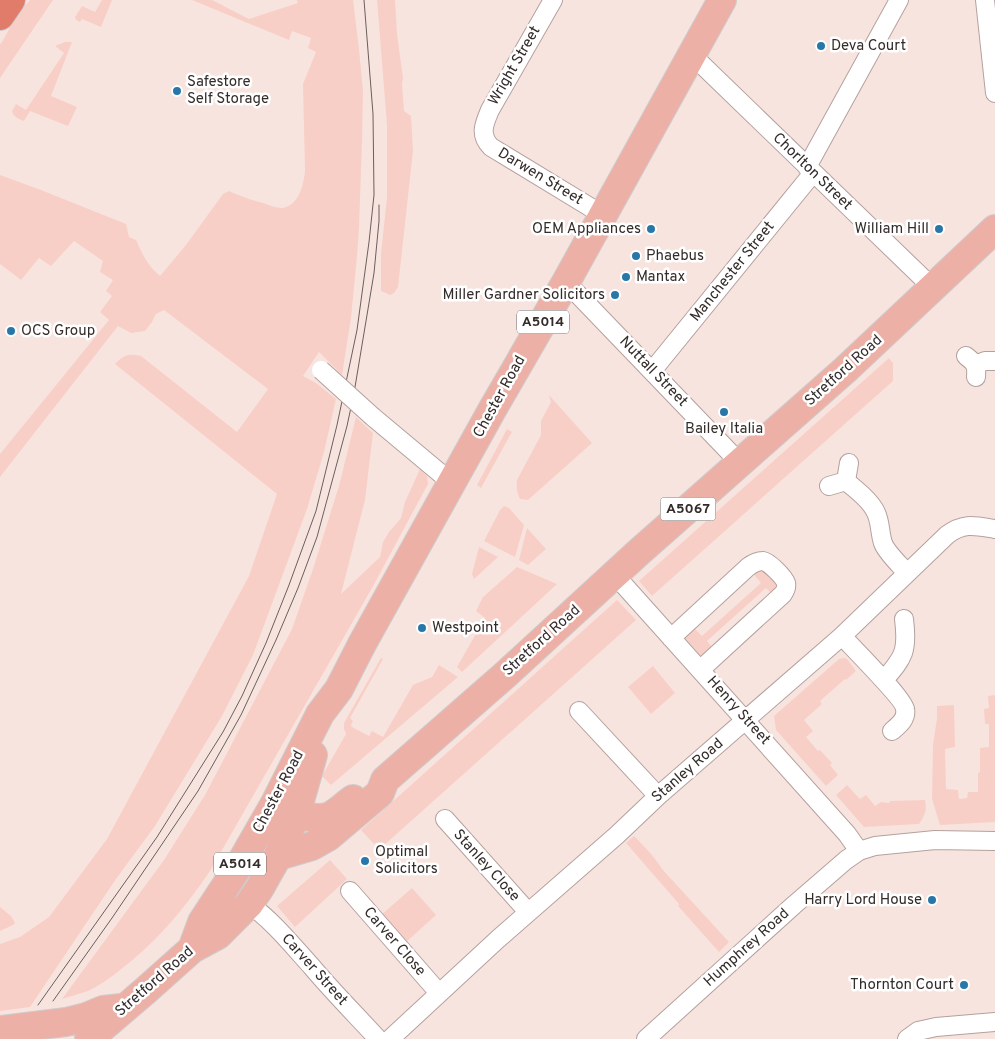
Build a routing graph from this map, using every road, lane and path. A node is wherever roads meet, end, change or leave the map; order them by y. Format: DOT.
graph roads {
  1 [pos="11,0"];
  2 [pos="552,0"];
  3 [pos="722,0"];
  4 [pos="899,0"];
  5 [pos="985,0"];
  6 [pos="0,16"];
  7 [pos="692,55"];
  8 [pos="994,64"];
  9 [pos="995,93"];
  10 [pos="484,134"];
  11 [pos="810,170"];
  12 [pos="603,215"];
  13 [pos="995,230"];
  14 [pos="566,282"];
  15 [pos="933,288"];
  16 [pos="995,361"];
  17 [pos="973,366"];
  18 [pos="321,370"];
  19 [pos="652,371"];
  20 [pos="740,462"];
  21 [pos="850,463"];
  22 [pos="846,481"];
  23 [pos="452,483"];
  24 [pos="829,486"];
  25 [pos="995,529"];
  26 [pos="907,573"];
  27 [pos="614,574"];
  28 [pos="904,619"];
  29 [pos="842,636"];
  30 [pos="671,638"];
  31 [pos="700,670"];
  32 [pos="884,680"];
  33 [pos="339,689"];
  34 [pos="580,711"];
  35 [pos="746,720"];
  36 [pos="892,731"];
  37 [pos="385,780"];
  38 [pos="658,796"];
  39 [pos="296,815"];
  40 [pos="445,819"];
  41 [pos="995,841"];
  42 [pos="858,851"];
  43 [pos="278,856"];
  44 [pos="350,891"];
  45 [pos="249,904"];
  46 [pos="528,912"];
  47 [pos="202,922"];
  48 [pos="192,949"];
  49 [pos="439,993"];
  50 [pos="127,1007"];
  51 [pos="995,1022"];
  52 [pos="0,1030"];
  53 [pos="89,1039"];
  54 [pos="378,1039"];
  55 [pos="390,1039"];
  56 [pos="646,1039"];
  57 [pos="907,1039"];
  1 -- 6 [label="highway"];
  2 -- 10 [label="street, Wright Street"];
  3 -- 7 [label="main road, Chester Road / A5014"];
  4 -- 11 [label="street, Manchester Street"];
  5 -- 8 [label="street"];
  7 -- 11 [label="street, Chorlton Street"];
  7 -- 12 [label="main road, Chester Road / A5014"];
  8 -- 9 [label="street"];
  10 -- 12 [label="street, Darwen Street"];
  11 -- 15 [label="street, Chorlton Street"];
  11 -- 19 [label="street, Manchester Street"];
  12 -- 14 [label="main road, Chester Road / A5014"];
  13 -- 15 [label="main road, Stretford Road / A5067"];
  14 -- 19 [label="street, Nuttall Street"];
  14 -- 23 [label="main road, Chester Road / A5014"];
  15 -- 20 [label="main road, Stretford Road / A5067"];
  16 -- 17 [label="street"];
  18 -- 23 [label="street, bridge"];
  19 -- 20 [label="street, Nuttall Street"];
  20 -- 27 [label="main road, Stretford Road / A5067"];
  21 -- 22 [label="street"];
  22 -- 24 [label="street"];
  22 -- 26 [label="street"];
  23 -- 33 [label="main road, Chester Road / A5014"];
  25 -- 26 [label="street, Stanley Road"];
  26 -- 29 [label="street, Stanley Road"];
  27 -- 30 [label="street, Henry Street"];
  27 -- 37 [label="main road, Stretford Road / A5067"];
  28 -- 32 [label="street"];
  29 -- 32 [label="street"];
  29 -- 35 [label="street, Stanley Road"];
  30 -- 31 [label="street, Henry Street"];
  30 -- 31 [label="street"];
  31 -- 35 [label="street, Henry Street"];
  32 -- 36 [label="street"];
  33 -- 39 [label="main road, Chester Road / A5014"];
  33 -- 47 [label="main road, Chester Road / A5014"];
  34 -- 38 [label="street"];
  35 -- 38 [label="street, Stanley Road"];
  35 -- 42 [label="street, Henry Street"];
  37 -- 39 [label="main road"];
  37 -- 43 [label="main road, Stretford Road"];
  38 -- 46 [label="street, Stanley Road"];
  39 -- 43 [label="main road, Chester Road / A5014"];
  39 -- 47 [label="main road"];
  40 -- 46 [label="street, Stanley Close"];
  41 -- 42 [label="street, Humphrey Road"];
  42 -- 56 [label="street, Humphrey Road"];
  43 -- 45 [label="main road, Stretford Road / A5014"];
  44 -- 49 [label="street, Carver Close"];
  45 -- 48 [label="main road, Stretford Road / A5014"];
  45 -- 54 [label="street, Carver Street"];
  46 -- 49 [label="street, Stanley Road"];
  47 -- 48 [label="main road, Chester Road / A5014"];
  48 -- 50 [label="main road, Stretford Road / A5014"];
  49 -- 55 [label="street, Stanley Road"];
  50 -- 52 [label="main road"];
  50 -- 53 [label="main road, Stretford Road / A5014"];
  51 -- 57 [label="street"];
}
